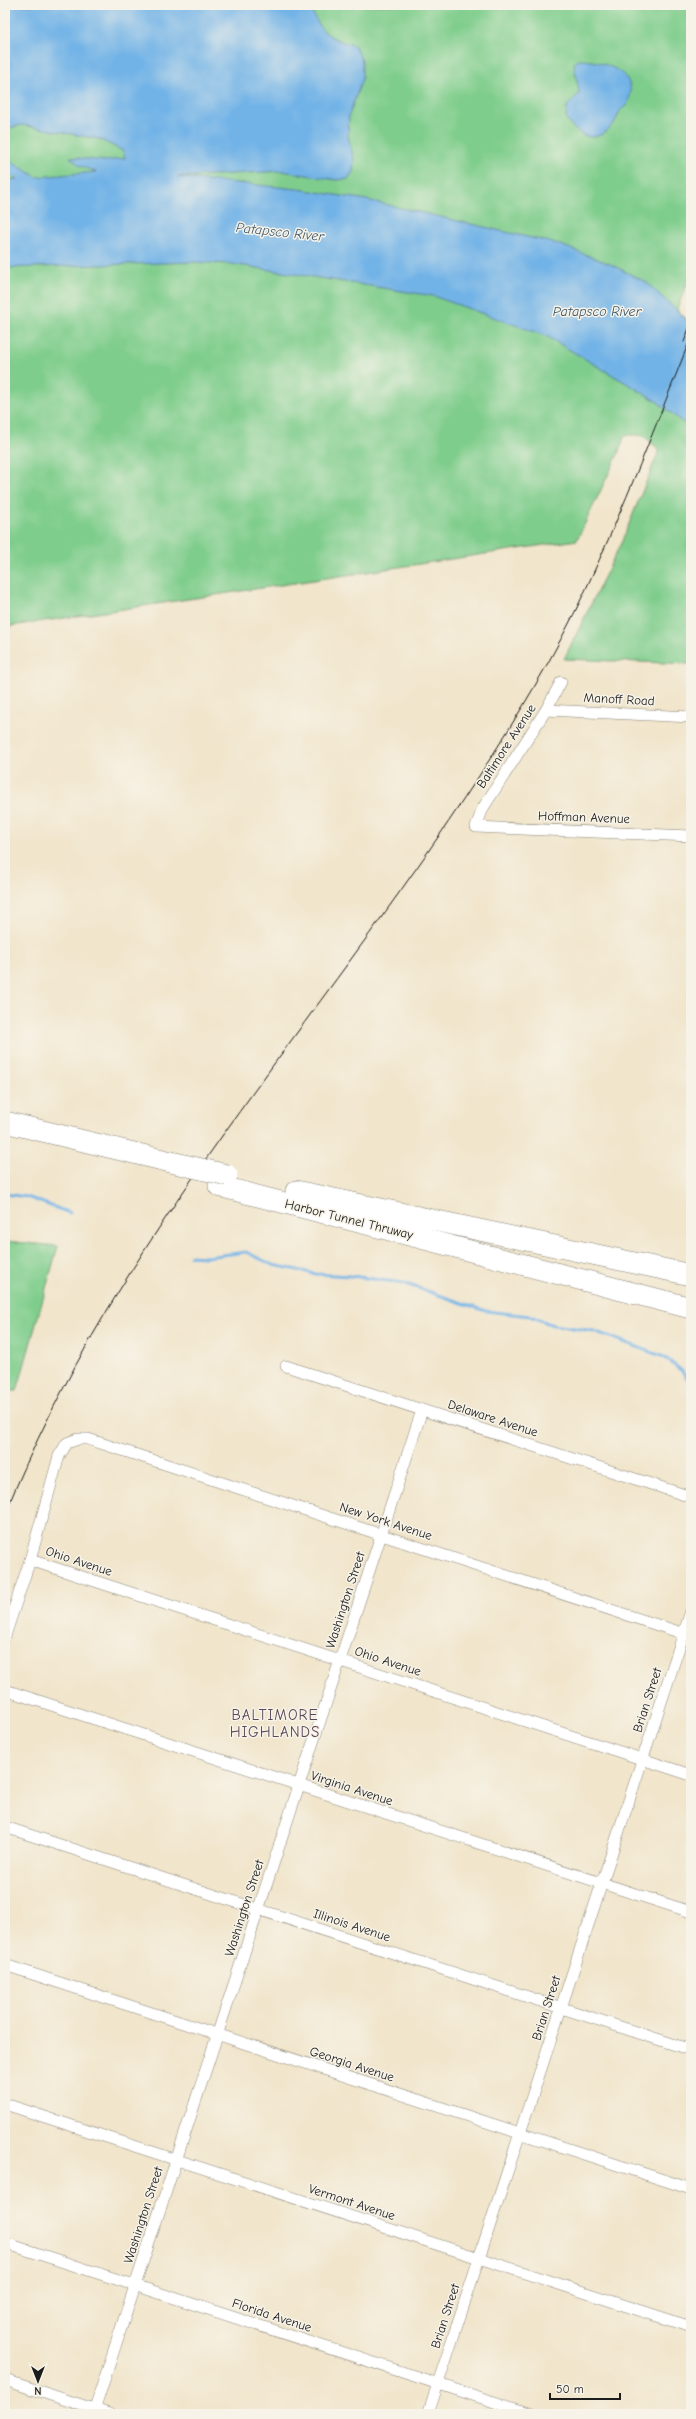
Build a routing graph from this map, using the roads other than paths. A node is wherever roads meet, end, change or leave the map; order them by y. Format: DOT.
graph roads {
  1 [pos="562,682"];
  2 [pos="546,710"];
  3 [pos="691,716"];
  4 [pos="476,827"];
  5 [pos="691,836"];
  6 [pos="5,1122"];
  7 [pos="5,1136"];
  8 [pos="167,1168"];
  9 [pos="223,1180"];
  10 [pos="691,1275"];
  11 [pos="691,1308"];
  12 [pos="286,1366"];
  13 [pos="422,1410"];
  14 [pos="691,1497"];
  15 [pos="382,1534"];
  16 [pos="30,1560"];
  17 [pos="691,1611"];
  18 [pos="687,1635"];
  19 [pos="5,1636"];
  20 [pos="340,1660"];
  21 [pos="5,1690"];
  22 [pos="643,1759"];
  23 [pos="691,1775"];
  24 [pos="299,1786"];
  25 [pos="5,1827"];
  26 [pos="602,1884"];
  27 [pos="258,1910"];
  28 [pos="691,1912"];
  29 [pos="5,1965"];
  30 [pos="561,2008"];
  31 [pos="217,2034"];
  32 [pos="691,2050"];
  33 [pos="5,2104"];
  34 [pos="520,2133"];
  35 [pos="176,2159"];
  36 [pos="691,2189"];
  37 [pos="5,2243"];
  38 [pos="479,2258"];
  39 [pos="135,2285"];
  40 [pos="691,2327"];
  41 [pos="5,2380"];
  42 [pos="438,2384"];
  43 [pos="94,2412"];
  44 [pos="109,2414"];
  45 [pos="428,2414"];
  46 [pos="531,2414"];
  1 -- 2 [label="street, Baltimore Avenue"];
  2 -- 3 [label="street, Manoff Road"];
  2 -- 4 [label="street, Baltimore Avenue"];
  4 -- 5 [label="street, Hoffman Avenue"];
  6 -- 8 [label="highway, Harbor Tunnel Thruway"];
  7 -- 8 [label="highway, Harbor Tunnel Thruway"];
  8 -- 9 [label="highway, Harbor Tunnel Thruway, bridge"];
  9 -- 10 [label="highway, Harbor Tunnel Thruway"];
  9 -- 11 [label="highway, Harbor Tunnel Thruway"];
  12 -- 13 [label="street, Delaware Avenue"];
  13 -- 14 [label="street, Delaware Avenue"];
  13 -- 15 [label="street, Washington Street"];
  15 -- 16 [label="street, New York Avenue"];
  15 -- 18 [label="street, New York Avenue"];
  15 -- 20 [label="street, Washington Street"];
  16 -- 19 [label="street"];
  16 -- 20 [label="street, Ohio Avenue"];
  17 -- 18 [label="street, Brian Street"];
  18 -- 22 [label="street, Brian Street"];
  20 -- 22 [label="street, Ohio Avenue"];
  20 -- 24 [label="street, Washington Street"];
  21 -- 24 [label="street, Virginia Avenue"];
  22 -- 23 [label="street, Ohio Avenue"];
  22 -- 26 [label="street, Brian Street"];
  24 -- 26 [label="street, Virginia Avenue"];
  24 -- 27 [label="street, Washington Street"];
  25 -- 27 [label="street, Illinois Avenue"];
  26 -- 28 [label="street, Virginia Avenue"];
  26 -- 30 [label="street, Brian Street"];
  27 -- 30 [label="street, Illinois Avenue"];
  27 -- 31 [label="street, Washington Street"];
  29 -- 31 [label="street, Georgia Avenue"];
  30 -- 32 [label="street, Illinois Avenue"];
  30 -- 34 [label="street, Brian Street"];
  31 -- 34 [label="street, Georgia Avenue"];
  31 -- 35 [label="street, Washington Street"];
  33 -- 35 [label="street, Vermont Avenue"];
  34 -- 36 [label="street, Georgia Avenue"];
  34 -- 38 [label="street, Brian Street"];
  35 -- 38 [label="street, Vermont Avenue"];
  35 -- 39 [label="street, Washington Street"];
  37 -- 39 [label="street, Florida Avenue"];
  38 -- 40 [label="street, Vermont Avenue"];
  38 -- 42 [label="street, Brian Street"];
  39 -- 42 [label="street, Florida Avenue"];
  39 -- 43 [label="street, Washington Street"];
  41 -- 43 [label="street"];
  42 -- 45 [label="street, Brian Street"];
  42 -- 46 [label="street, Florida Avenue"];
  43 -- 44 [label="street"];
}
